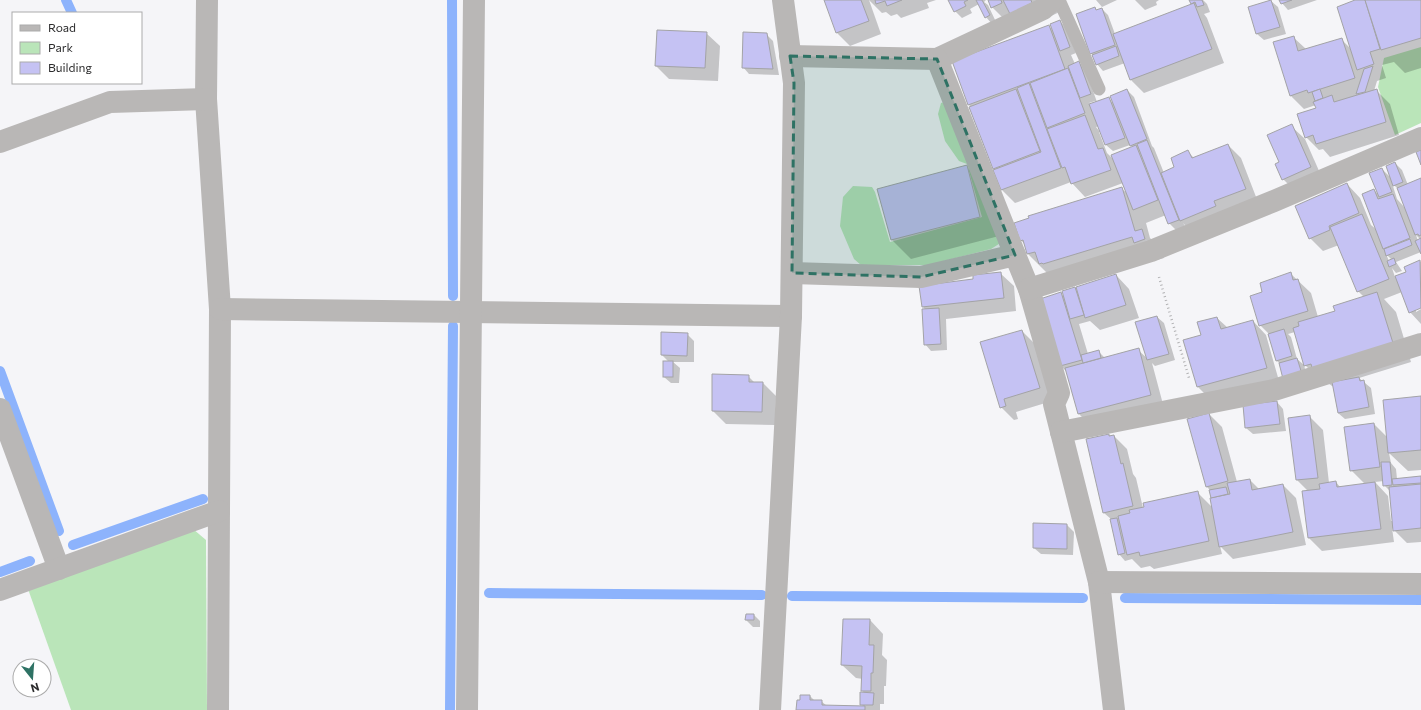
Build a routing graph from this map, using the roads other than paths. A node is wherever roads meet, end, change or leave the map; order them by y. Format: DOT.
graph roads {
  1 [pos="207,0"];
  2 [pos="474,0"];
  3 [pos="783,0"];
  4 [pos="1053,0"];
  5 [pos="1059,0"];
  6 [pos="790,56"];
  7 [pos="937,59"];
  8 [pos="1099,90"];
  9 [pos="206,99"];
  10 [pos="1421,138"];
  11 [pos="0,142"];
  12 [pos="1015,255"];
  13 [pos="792,274"];
  14 [pos="1029,289"];
  15 [pos="220,309"];
  16 [pos="471,312"];
  17 [pos="791,316"];
  18 [pos="1421,344"];
  19 [pos="0,409"];
  20 [pos="1061,432"];
  21 [pos="219,511"];
  22 [pos="59,569"];
  23 [pos="1099,582"];
  24 [pos="1421,584"];
  25 [pos="0,590"];
  26 [pos="218,710"];
  27 [pos="467,710"];
  28 [pos="770,710"];
  29 [pos="1114,710"];
  1 -- 9 [label="street"];
  2 -- 16 [label="street"];
  3 -- 6 [label="street"];
  4 -- 7 [label="street"];
  5 -- 8 [label="lane"];
  6 -- 7 [label="street"];
  6 -- 13 [label="street"];
  7 -- 12 [label="street"];
  9 -- 11 [label="street"];
  9 -- 15 [label="street"];
  10 -- 14 [label="street"];
  12 -- 13 [label="street"];
  12 -- 14 [label="street"];
  13 -- 17 [label="street"];
  14 -- 20 [label="street"];
  15 -- 16 [label="street"];
  15 -- 21 [label="street"];
  16 -- 17 [label="street"];
  16 -- 27 [label="street"];
  17 -- 28 [label="street"];
  18 -- 20 [label="street"];
  19 -- 22 [label="street"];
  20 -- 23 [label="street"];
  21 -- 22 [label="street"];
  21 -- 26 [label="street"];
  22 -- 25 [label="street"];
  23 -- 24 [label="street"];
  23 -- 29 [label="street"];
}
